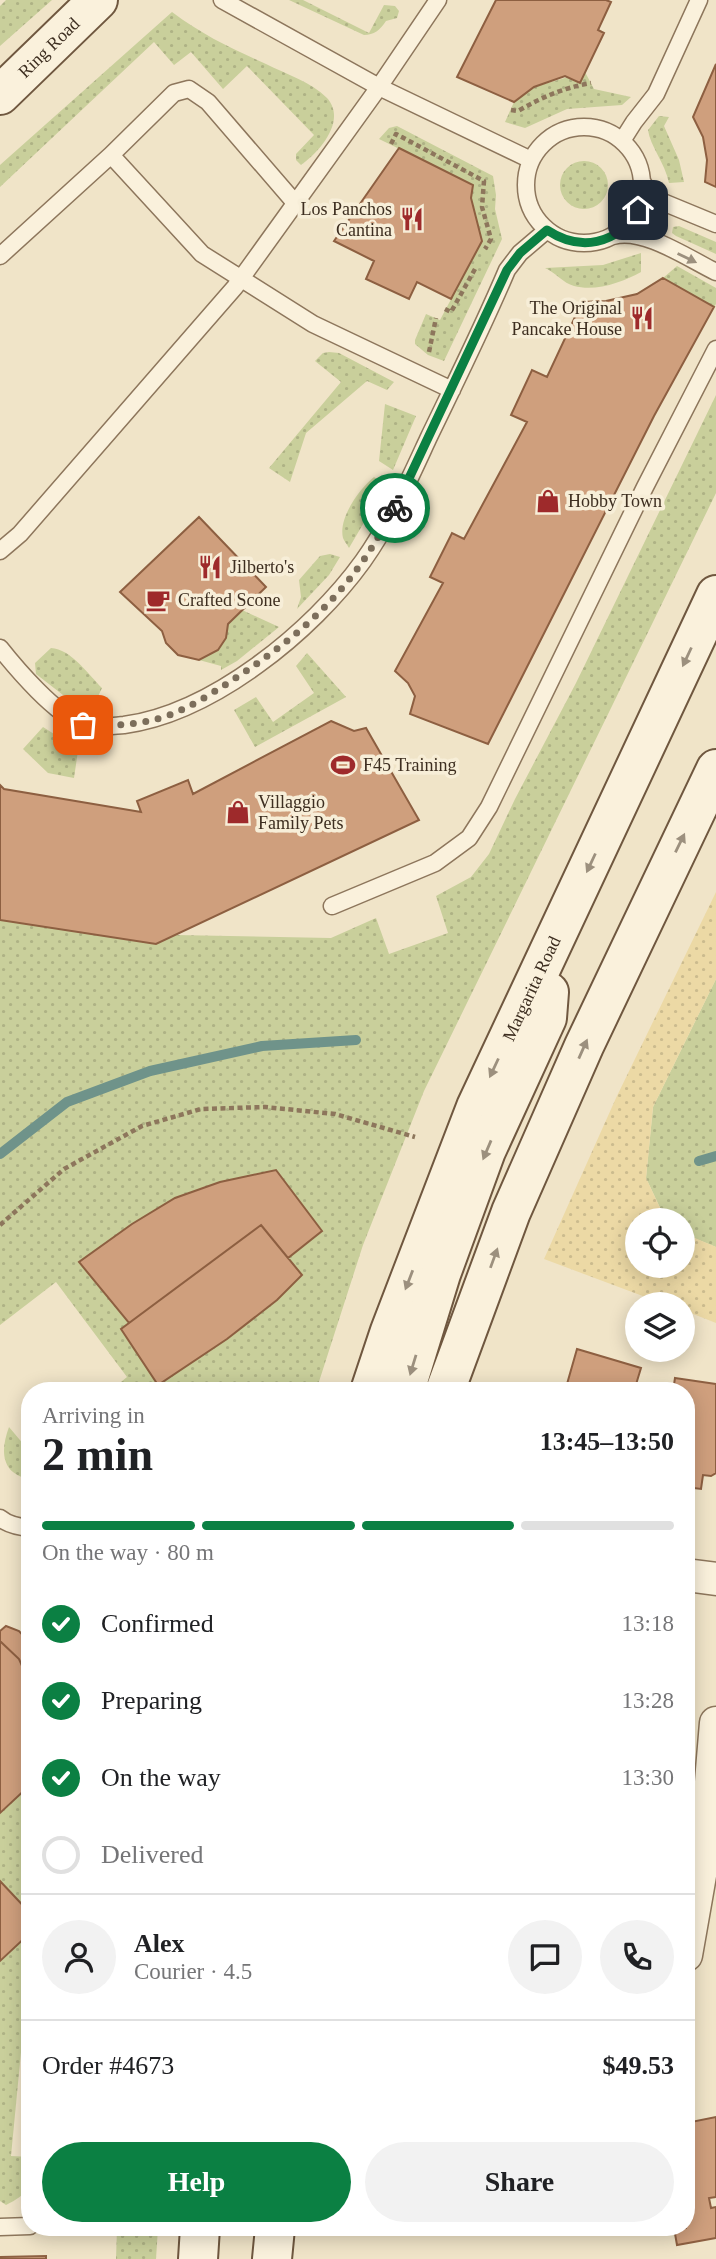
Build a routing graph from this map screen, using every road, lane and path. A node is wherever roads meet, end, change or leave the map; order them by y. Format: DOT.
graph roads {
  1 [pos="98,0"];
  2 [pos="222,0"];
  3 [pos="438,0"];
  4 [pos="699,0"];
  5 [pos="591,83"];
  6 [pos="379,87"];
  7 [pos="0,95"];
  8 [pos="510,110"];
  9 [pos="622,141"];
  10 [pos="391,145"];
  11 [pos="111,155"];
  12 [pos="531,160"];
  13 [pos="643,183"];
  14 [pos="296,204"];
  15 [pos="716,224"];
  16 [pos="547,230"];
  17 [pos="611,237"];
  18 [pos="483,253"];
  19 [pos="0,256"];
  20 [pos="477,265"];
  21 [pos="716,272"];
  22 [pos="241,278"];
  23 [pos="445,309"];
  24 [pos="436,318"];
  25 [pos="716,349"];
  26 [pos="428,355"];
  27 [pos="452,390"];
  28 [pos="0,551"];
  29 [pos="716,595"];
  30 [pos="0,648"];
  31 [pos="716,769"];
  32 [pos="332,906"];
  33 [pos="551,948"];
  34 [pos="415,1137"];
  35 [pos="0,1225"];
  36 [pos="373,1382"];
  37 [pos="408,1382"];
  38 [pos="448,1382"];
  39 [pos="0,1518"];
  40 [pos="21,1527"];
  41 [pos="695,1576"];
  42 [pos="716,1579"];
  43 [pos="716,1723"];
  44 [pos="695,1904"];
  45 [pos="21,2226"];
  46 [pos="0,2227"];
  47 [pos="199,2236"];
  48 [pos="274,2236"];
  49 [pos="198,2259"];
  50 [pos="272,2259"];
  1 -- 7 [label="main road, Ring Road"];
  2 -- 6 [label="lane"];
  3 -- 6 [label="lane"];
  4 -- 9 [label="lane"];
  5 -- 8 [label="path"];
  6 -- 12 [label="lane"];
  6 -- 14 [label="lane"];
  9 -- 12 [label="lane"];
  9 -- 13 [label="lane"];
  10 -- 18 [label="path"];
  11 -- 14 [label="lane"];
  11 -- 19 [label="lane"];
  11 -- 22 [label="lane"];
  12 -- 16 [label="lane"];
  13 -- 15 [label="lane"];
  13 -- 17 [label="lane"];
  14 -- 22 [label="lane"];
  16 -- 17 [label="lane"];
  16 -- 27 [label="lane"];
  17 -- 21 [label="lane, one-way"];
  20 -- 23 [label="path"];
  22 -- 27 [label="lane"];
  22 -- 28 [label="lane"];
  24 -- 26 [label="path"];
  25 -- 32 [label="lane"];
  27 -- 30 [label="lane"];
  29 -- 33 [label="main road, Margarita Road, one-way"];
  38 -- 31 [label="main road, one-way"];
  33 -- 36 [label="main road, Margarita Road, one-way"];
  33 -- 37 [label="main road, one-way"];
  34 -- 35 [label="path"];
  39 -- 40 [label="lane"];
  41 -- 42 [label="street"];
  43 -- 44 [label="street"];
  45 -- 46 [label="lane"];
  47 -- 49 [label="main road"];
  48 -- 50 [label="main road"];
}
